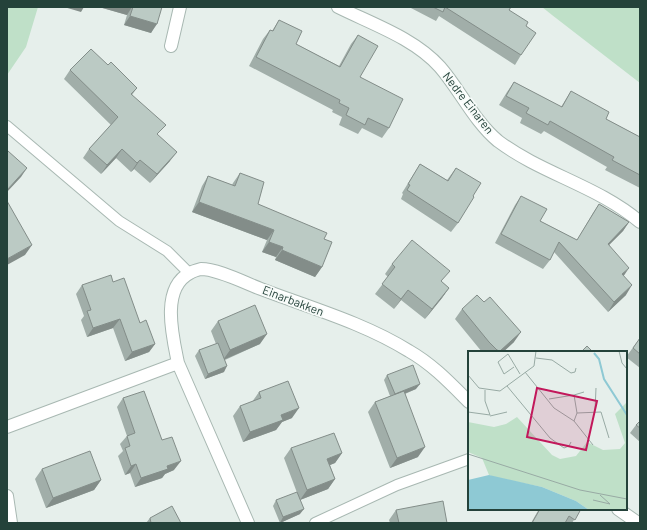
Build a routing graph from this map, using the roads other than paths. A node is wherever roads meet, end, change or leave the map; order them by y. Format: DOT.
graph roads {
  1 [pos="180,7"];
  2 [pos="338,7"];
  3 [pos="171,46"];
  4 [pos="7,126"];
  5 [pos="640,222"];
  6 [pos="189,273"];
  7 [pos="178,363"];
  8 [pos="468,401"];
  9 [pos="7,427"];
  10 [pos="468,459"];
  11 [pos="7,496"];
  12 [pos="619,510"];
  13 [pos="11,523"];
  14 [pos="248,523"];
  15 [pos="315,523"];
  16 [pos="638,523"];
  1 -- 3 [label="street"];
  2 -- 5 [label="street, Nedre Einaren"];
  4 -- 6 [label="lane"];
  6 -- 7 [label="street"];
  6 -- 8 [label="street, Einarbakken"];
  7 -- 9 [label="street"];
  7 -- 14 [label="street"];
  10 -- 15 [label="lane"];
  11 -- 13 [label="street"];
  12 -- 16 [label="street"];
}
